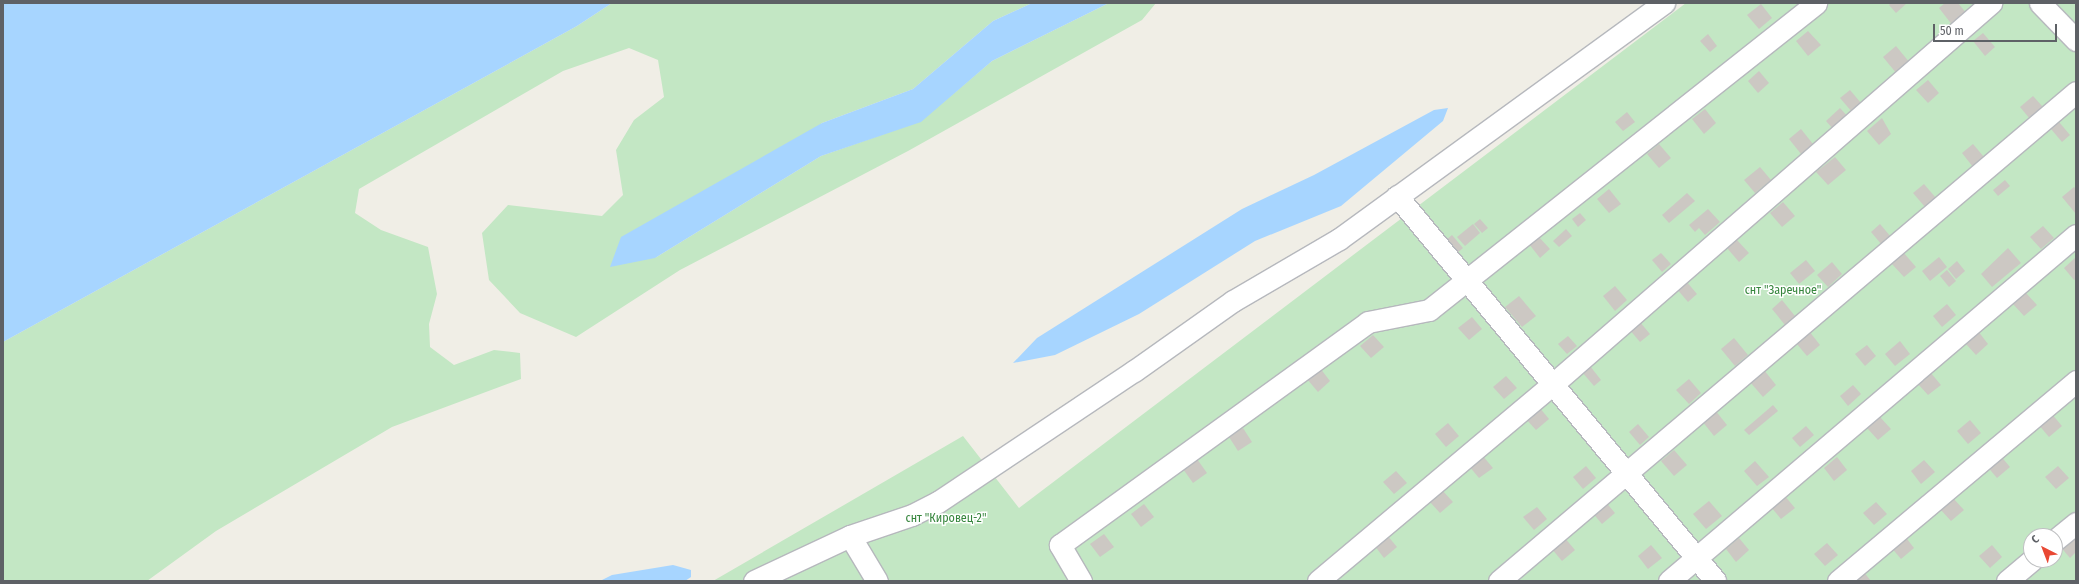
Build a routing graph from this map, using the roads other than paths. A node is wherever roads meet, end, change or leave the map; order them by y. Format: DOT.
graph roads {
  1 [pos="1664,3"];
  2 [pos="1816,3"];
  3 [pos="1991,3"];
  4 [pos="2040,3"];
  5 [pos="2076,40"];
  6 [pos="2076,92"];
  7 [pos="1397,196"];
  8 [pos="2076,235"];
  9 [pos="1466,280"];
  10 [pos="2076,381"];
  11 [pos="1553,384"];
  12 [pos="1626,474"];
  13 [pos="2076,523"];
  14 [pos="2063,534"];
  15 [pos="850,536"];
  16 [pos="1696,558"];
  17 [pos="2023,568"];
  18 [pos="754,581"];
  19 [pos="877,581"];
  20 [pos="1081,581"];
  21 [pos="1318,581"];
  22 [pos="1500,581"];
  23 [pos="1669,581"];
  24 [pos="1716,581"];
  25 [pos="1838,581"];
  26 [pos="2007,581"];
  1 -- 7 [label="street"];
  2 -- 9 [label="street"];
  3 -- 11 [label="street"];
  4 -- 5 [label="street"];
  6 -- 12 [label="street"];
  7 -- 9 [label="street"];
  7 -- 15 [label="street"];
  8 -- 16 [label="street"];
  9 -- 11 [label="street"];
  9 -- 20 [label="street"];
  10 -- 25 [label="street"];
  11 -- 12 [label="street"];
  11 -- 21 [label="street"];
  12 -- 16 [label="street"];
  12 -- 22 [label="street"];
  13 -- 14 [label="street"];
  15 -- 18 [label="street"];
  15 -- 19 [label="street"];
  16 -- 23 [label="street"];
  16 -- 24 [label="street"];
  17 -- 26 [label="street"];
}
